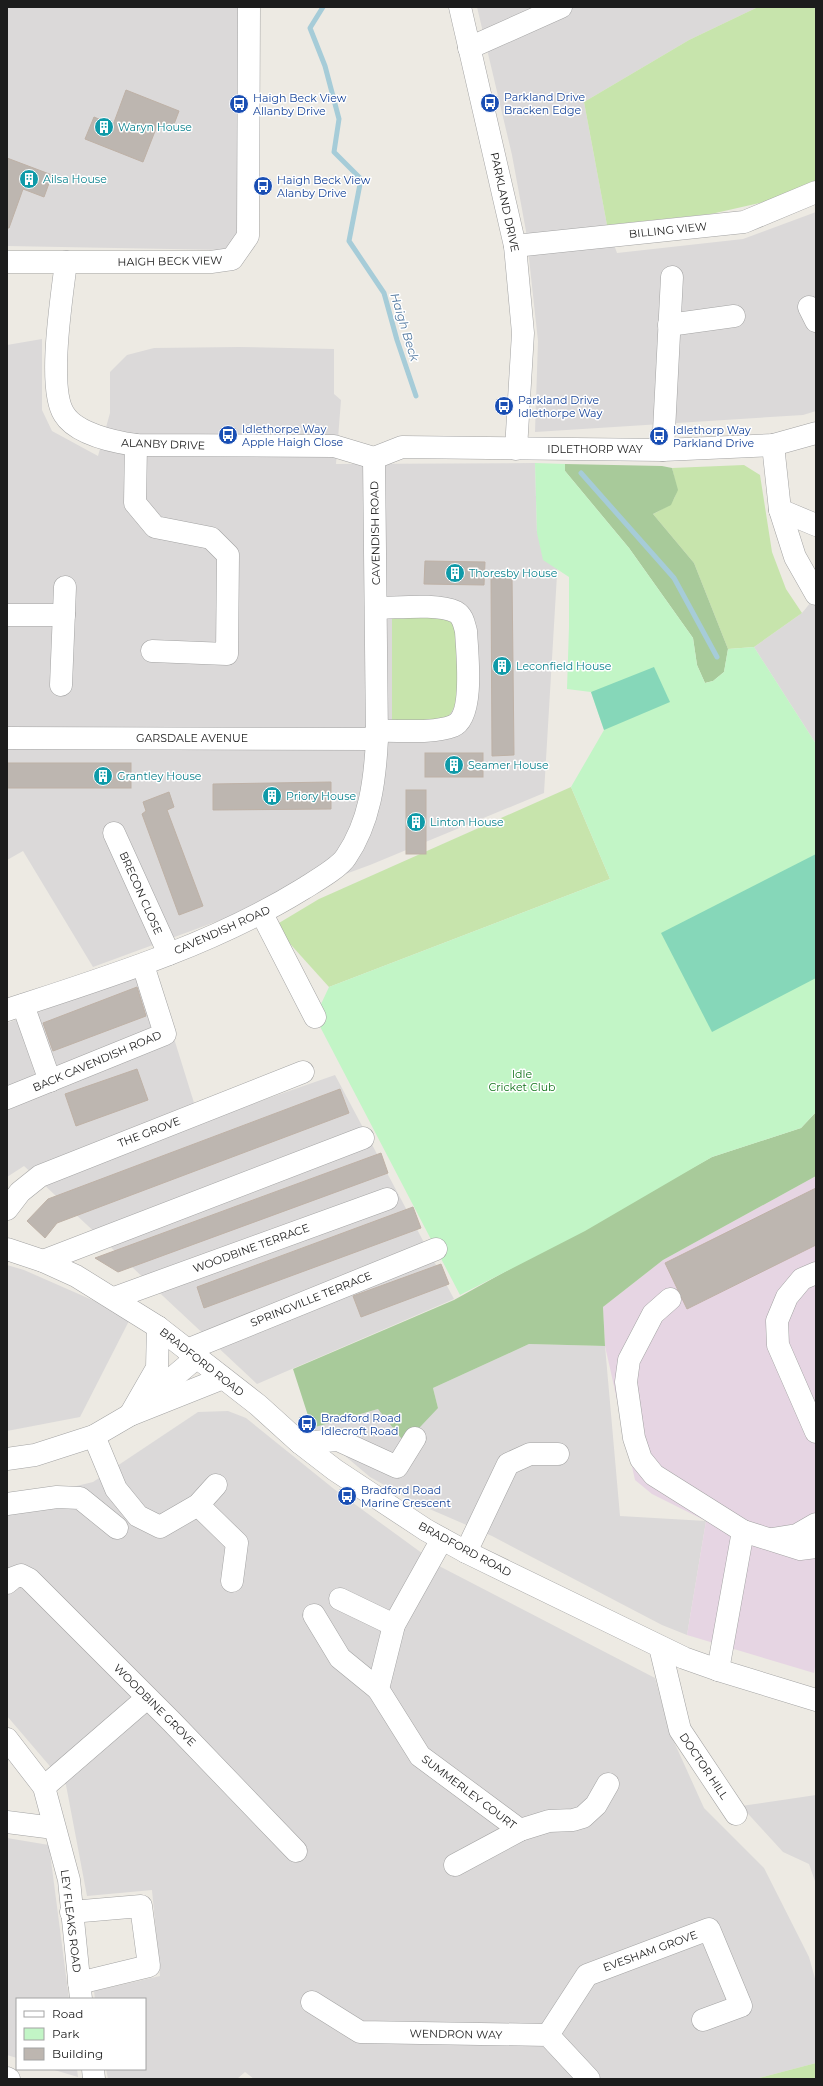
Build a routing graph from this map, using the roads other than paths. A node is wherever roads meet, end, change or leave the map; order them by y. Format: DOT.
graph roads {
  1 [pos="249,7"];
  2 [pos="460,7"];
  3 [pos="561,7"];
  4 [pos="469,48"];
  5 [pos="816,192"];
  6 [pos="515,246"];
  7 [pos="7,262"];
  8 [pos="66,262"];
  9 [pos="672,278"];
  10 [pos="734,316"];
  11 [pos="668,325"];
  12 [pos="816,433"];
  13 [pos="136,445"];
  14 [pos="773,445"];
  15 [pos="516,449"];
  16 [pos="663,450"];
  17 [pos="374,458"];
  18 [pos="780,510"];
  19 [pos="816,524"];
  20 [pos="65,587"];
  21 [pos="816,594"];
  22 [pos="376,608"];
  23 [pos="7,615"];
  24 [pos="64,615"];
  25 [pos="152,651"];
  26 [pos="62,685"];
  27 [pos="377,735"];
  28 [pos="7,738"];
  29 [pos="114,833"];
  30 [pos="262,914"];
  31 [pos="168,954"];
  32 [pos="143,965"];
  33 [pos="15,1008"];
  34 [pos="315,1017"];
  35 [pos="303,1072"];
  36 [pos="50,1081"];
  37 [pos="7,1098"];
  38 [pos="363,1138"];
  39 [pos="387,1199"];
  40 [pos="7,1209"];
  41 [pos="7,1249"];
  42 [pos="436,1249"];
  43 [pos="43,1261"];
  44 [pos="816,1273"];
  45 [pos="114,1298"];
  46 [pos="670,1299"];
  47 [pos="158,1327"];
  48 [pos="191,1354"];
  49 [pos="223,1378"];
  50 [pos="130,1415"];
  51 [pos="816,1432"];
  52 [pos="94,1436"];
  53 [pos="415,1438"];
  54 [pos="300,1443"];
  55 [pos="558,1454"];
  56 [pos="7,1459"];
  57 [pos="216,1485"];
  58 [pos="7,1504"];
  59 [pos="198,1505"];
  60 [pos="816,1524"];
  61 [pos="118,1528"];
  62 [pos="743,1532"];
  63 [pos="442,1539"];
  64 [pos="766,1539"];
  65 [pos="816,1547"];
  66 [pos="466,1552"];
  67 [pos="232,1581"];
  68 [pos="7,1583"];
  69 [pos="340,1599"];
  70 [pos="314,1615"];
  71 [pos="394,1625"];
  72 [pos="660,1647"];
  73 [pos="718,1670"];
  74 [pos="378,1689"];
  75 [pos="147,1698"];
  76 [pos="816,1700"];
  77 [pos="7,1739"];
  78 [pos="608,1784"];
  79 [pos="44,1787"];
  80 [pos="736,1814"];
  81 [pos="7,1822"];
  82 [pos="54,1828"];
  83 [pos="520,1830"];
  84 [pos="296,1851"];
  85 [pos="455,1864"];
  86 [pos="71,1912"];
  87 [pos="80,1991"];
  88 [pos="312,2002"];
  89 [pos="703,2020"];
  90 [pos="548,2035"];
  91 [pos="589,2079"];
  1 -- 8 [label="street, HAIGH BECK VIEW"];
  2 -- 4 [label="street, PARKLAND DRIVE"];
  3 -- 4 [label="street"];
  4 -- 6 [label="street, PARKLAND DRIVE"];
  5 -- 6 [label="street, BILLING VIEW"];
  6 -- 15 [label="street, PARKLAND DRIVE"];
  7 -- 8 [label="street"];
  8 -- 13 [label="street, ALANBY DRIVE"];
  9 -- 11 [label="street"];
  10 -- 11 [label="street"];
  11 -- 16 [label="street"];
  12 -- 14 [label="street, IDLETHORP WAY"];
  13 -- 17 [label="street, ALANBY DRIVE"];
  13 -- 25 [label="street"];
  14 -- 16 [label="street, IDLETHORP WAY"];
  14 -- 18 [label="street"];
  15 -- 16 [label="street, IDLETHORP WAY"];
  15 -- 17 [label="street, IDLETHORP WAY"];
  17 -- 22 [label="street, CAVENDISH ROAD"];
  18 -- 19 [label="street"];
  18 -- 21 [label="street"];
  20 -- 24 [label="street"];
  22 -- 27 [label="street, CAVENDISH ROAD"];
  22 -- 27 [label="street"];
  23 -- 24 [label="street"];
  24 -- 26 [label="street"];
  27 -- 28 [label="street, GARSDALE AVENUE"];
  27 -- 30 [label="street, CAVENDISH ROAD"];
  29 -- 31 [label="street, BRECON CLOSE"];
  30 -- 31 [label="street, CAVENDISH ROAD"];
  30 -- 34 [label="street"];
  31 -- 32 [label="street, CAVENDISH ROAD"];
  32 -- 33 [label="street, CAVENDISH ROAD"];
  32 -- 36 [label="street, BACK CAVENDISH ROAD"];
  33 -- 36 [label="street"];
  35 -- 40 [label="street, THE GROVE"];
  36 -- 37 [label="street, BACK CAVENDISH ROAD"];
  38 -- 43 [label="street"];
  39 -- 45 [label="street, WOODBINE TERRACE"];
  41 -- 43 [label="street, BRADFORD ROAD"];
  42 -- 48 [label="street, SPRINGVILLE TERRACE"];
  43 -- 45 [label="street, BRADFORD ROAD"];
  44 -- 51 [label="street"];
  45 -- 47 [label="street, BRADFORD ROAD"];
  46 -- 62 [label="street"];
  47 -- 48 [label="street, BRADFORD ROAD"];
  47 -- 50 [label="street"];
  48 -- 49 [label="street, BRADFORD ROAD"];
  48 -- 50 [label="street, SPRINGVILLE TERRACE"];
  49 -- 50 [label="street"];
  49 -- 54 [label="street, BRADFORD ROAD"];
  50 -- 52 [label="street"];
  52 -- 56 [label="street"];
  52 -- 59 [label="street"];
  53 -- 54 [label="street"];
  54 -- 63 [label="street, BRADFORD ROAD"];
  55 -- 66 [label="street"];
  57 -- 59 [label="street"];
  58 -- 61 [label="street"];
  59 -- 67 [label="street"];
  60 -- 64 [label="street"];
  62 -- 64 [label="street"];
  62 -- 73 [label="street"];
  63 -- 66 [label="street, BRADFORD ROAD"];
  63 -- 71 [label="street"];
  64 -- 65 [label="street"];
  66 -- 72 [label="street, BRADFORD ROAD"];
  68 -- 75 [label="street, WOODBINE GROVE"];
  69 -- 71 [label="street"];
  70 -- 74 [label="street, SUMMERLEY COURT"];
  71 -- 74 [label="street"];
  72 -- 73 [label="street, BRADFORD ROAD"];
  72 -- 80 [label="street, DOCTOR HILL"];
  73 -- 76 [label="street, BRADFORD ROAD"];
  74 -- 83 [label="street, SUMMERLEY COURT"];
  75 -- 79 [label="street"];
  75 -- 84 [label="street, WOODBINE GROVE"];
  77 -- 79 [label="street, LEY FLEAKS ROAD"];
  78 -- 83 [label="street, SUMMERLEY COURT"];
  79 -- 82 [label="street, LEY FLEAKS ROAD"];
  81 -- 82 [label="street"];
  82 -- 86 [label="street, LEY FLEAKS ROAD"];
  83 -- 85 [label="street, SUMMERLEY COURT"];
  86 -- 87 [label="street, LEY FLEAKS ROAD"];
  86 -- 87 [label="street"];
  88 -- 90 [label="street, WENDRON WAY"];
  89 -- 90 [label="street, EVESHAM GROVE"];
  90 -- 91 [label="street"];
}
